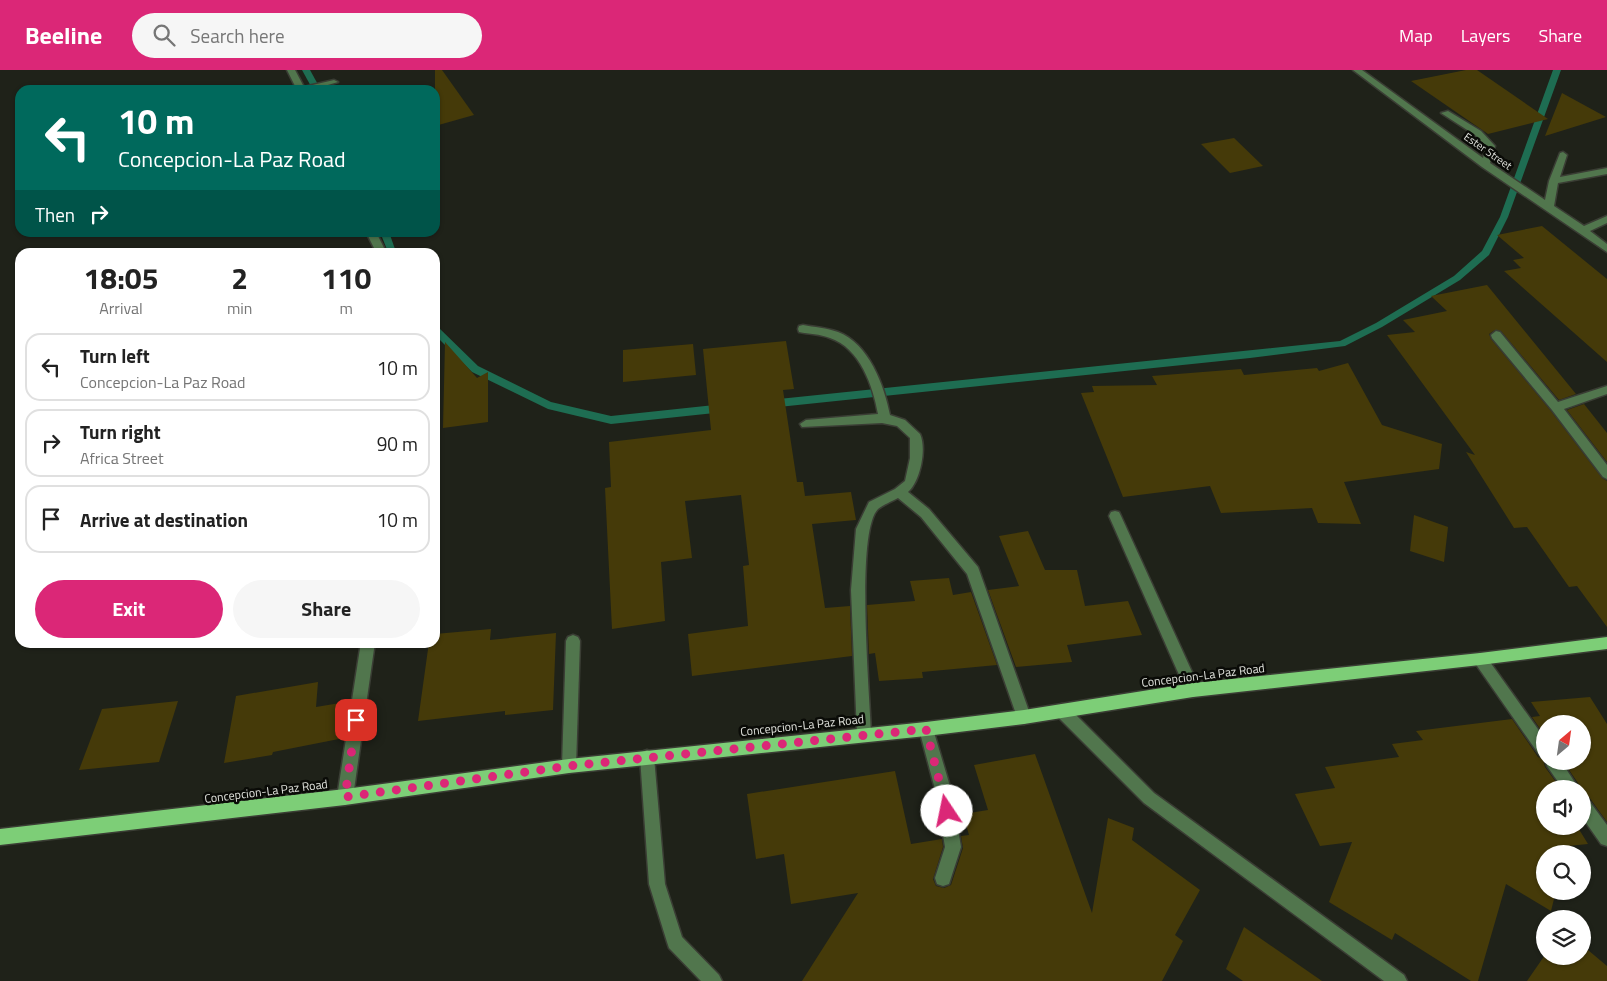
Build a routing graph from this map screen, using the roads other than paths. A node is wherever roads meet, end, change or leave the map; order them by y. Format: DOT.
graph roads {
  1 [pos="291,70"];
  2 [pos="1357,70"];
  3 [pos="330,83"];
  4 [pos="303,85"];
  5 [pos="322,85"];
  6 [pos="1445,113"];
  7 [pos="1563,155"];
  8 [pos="1486,165"];
  9 [pos="1607,172"];
  10 [pos="1554,181"];
  11 [pos="1549,206"];
  12 [pos="1607,219"];
  13 [pos="1584,230"];
  14 [pos="1607,249"];
  15 [pos="803,329"];
  16 [pos="1496,335"];
  17 [pos="1607,390"];
  18 [pos="1556,407"];
  19 [pos="885,419"];
  20 [pos="806,424"];
  21 [pos="1607,474"];
  22 [pos="899,492"];
  23 [pos="1115,516"];
  24 [pos="573,641"];
  25 [pos="1607,643"];
  26 [pos="367,648"];
  27 [pos="1480,659"];
  28 [pos="1193,690"];
  29 [pos="1062,711"];
  30 [pos="1024,717"];
  31 [pos="926,729"];
  32 [pos="864,734"];
  33 [pos="1536,738"];
  34 [pos="648,757"];
  35 [pos="569,766"];
  36 [pos="345,797"];
  37 [pos="1591,816"];
  38 [pos="0,837"];
  39 [pos="1607,838"];
  40 [pos="943,878"];
  41 [pos="713,981"];
  42 [pos="1398,981"];
  1 -- 4 [label="street"];
  2 -- 8 [label="street, Ester Street"];
  3 -- 5 [label="street"];
  6 -- 8 [label="street"];
  7 -- 10 [label="street"];
  8 -- 11 [label="street, Ester Street"];
  9 -- 10 [label="street"];
  10 -- 11 [label="street"];
  11 -- 13 [label="street, Ester Street"];
  12 -- 13 [label="street"];
  13 -- 14 [label="street, Ester Street"];
  15 -- 19 [label="street"];
  16 -- 18 [label="street"];
  17 -- 18 [label="street"];
  18 -- 21 [label="street"];
  19 -- 20 [label="street"];
  19 -- 22 [label="street"];
  22 -- 30 [label="street"];
  22 -- 32 [label="street"];
  23 -- 28 [label="street"];
  24 -- 35 [label="street"];
  25 -- 27 [label="main road, Concepcion-La Paz Road"];
  26 -- 36 [label="street"];
  27 -- 28 [label="main road, Concepcion-La Paz Road"];
  27 -- 33 [label="street"];
  28 -- 29 [label="main road, Concepcion-La Paz Road"];
  29 -- 30 [label="main road, Concepcion-La Paz Road"];
  29 -- 42 [label="street"];
  30 -- 31 [label="main road, Concepcion-La Paz Road"];
  31 -- 32 [label="main road, Concepcion-La Paz Road"];
  31 -- 40 [label="street"];
  32 -- 34 [label="main road, Concepcion-La Paz Road"];
  34 -- 35 [label="main road, Concepcion-La Paz Road"];
  34 -- 41 [label="street"];
  35 -- 36 [label="main road, Concepcion-La Paz Road"];
  36 -- 38 [label="main road, Concepcion-La Paz Road"];
  37 -- 39 [label="street"];
}
